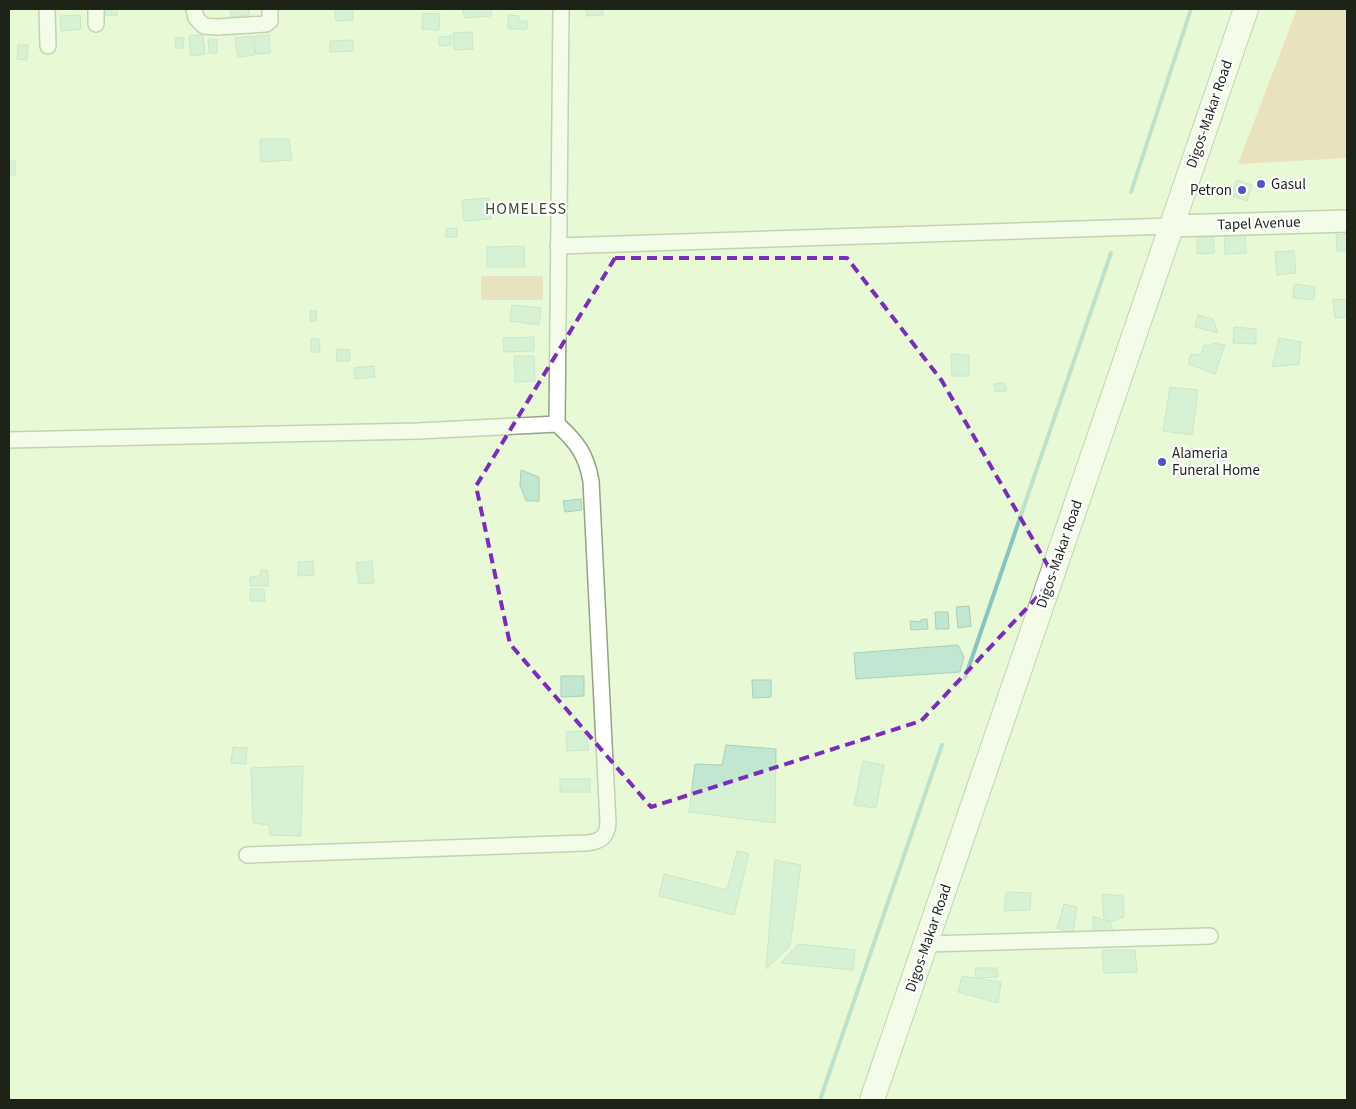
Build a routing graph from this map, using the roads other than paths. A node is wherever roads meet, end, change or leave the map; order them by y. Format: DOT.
graph roads {
  1 [pos="47,9"];
  2 [pos="96,9"];
  3 [pos="194,9"];
  4 [pos="270,9"];
  5 [pos="562,9"];
  6 [pos="1246,9"];
  7 [pos="96,24"];
  8 [pos="48,46"];
  9 [pos="1347,221"];
  10 [pos="1171,226"];
  11 [pos="558,246"];
  12 [pos="557,424"];
  13 [pos="9,440"];
  14 [pos="247,855"];
  15 [pos="1210,936"];
  16 [pos="926,944"];
  17 [pos="872,1100"];
  1 -- 8 [label="street"];
  2 -- 7 [label="street"];
  3 -- 4 [label="street"];
  5 -- 11 [label="street"];
  6 -- 10 [label="main road, Digos-Makar Road"];
  9 -- 10 [label="street, Tapel Avenue"];
  10 -- 11 [label="street"];
  10 -- 16 [label="main road, Digos-Makar Road"];
  11 -- 12 [label="street"];
  12 -- 13 [label="street"];
  12 -- 14 [label="street"];
  15 -- 16 [label="street"];
  16 -- 17 [label="main road, Digos-Makar Road"];
}
